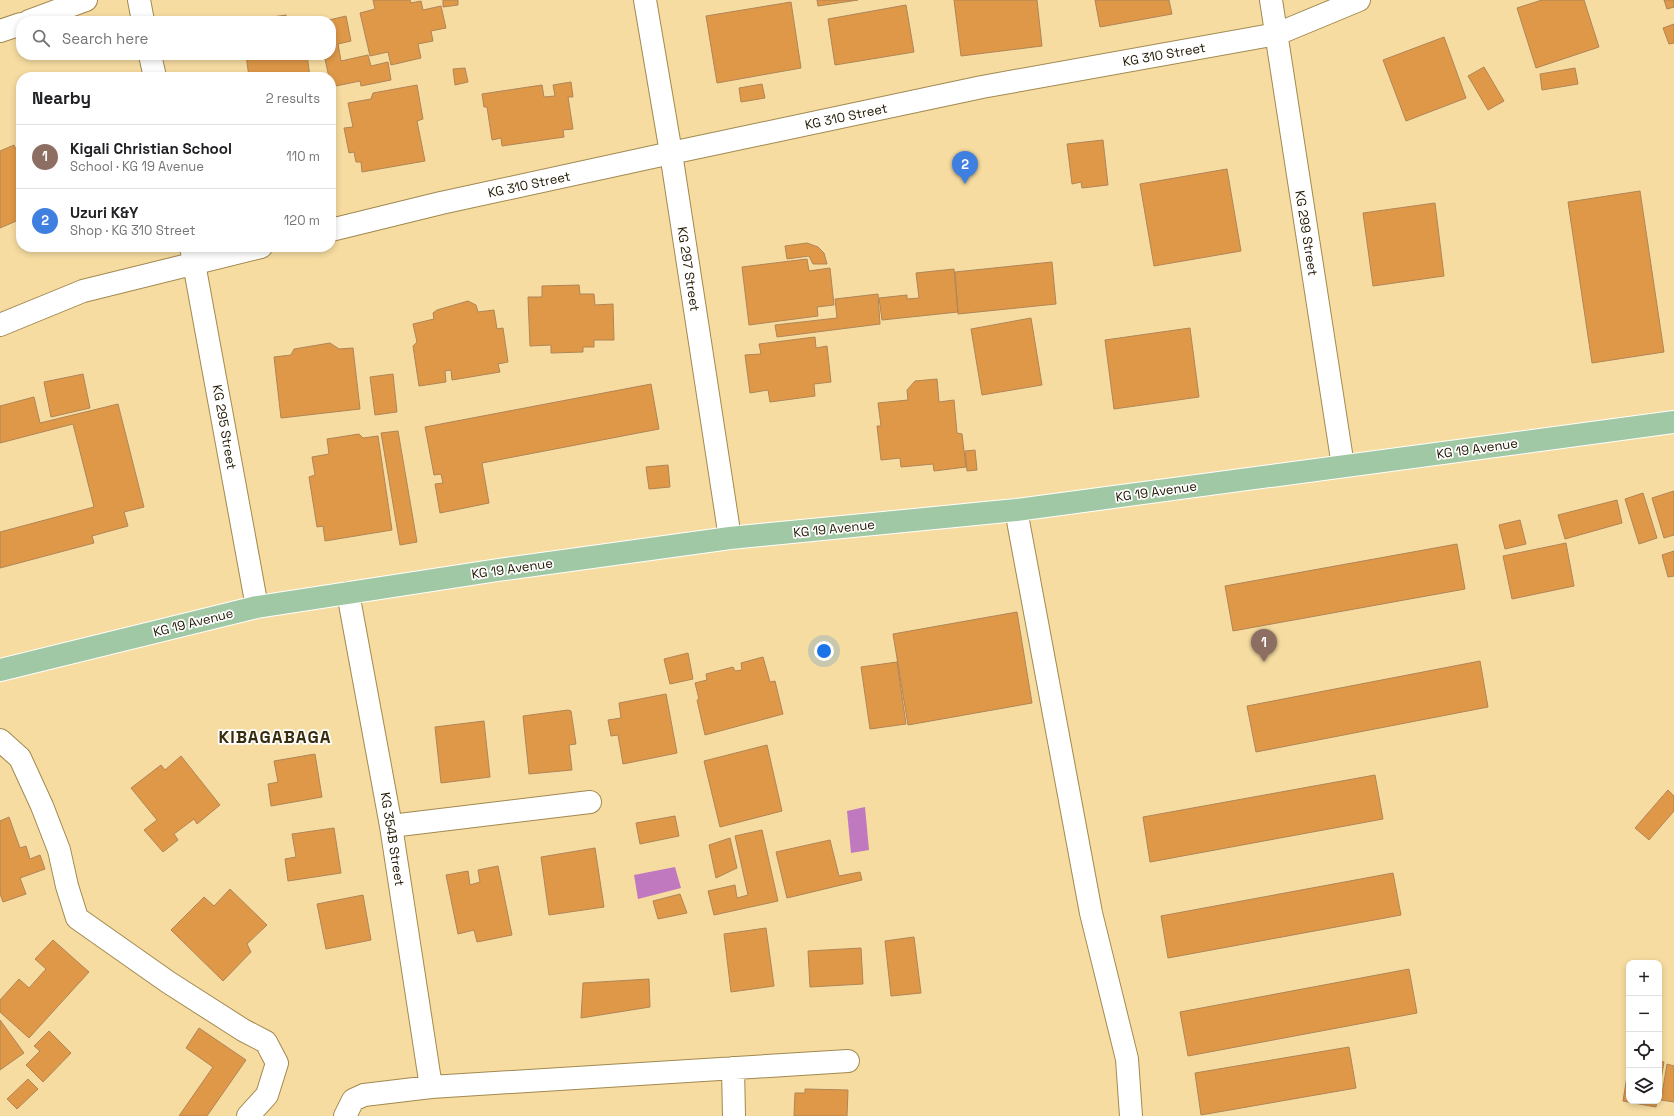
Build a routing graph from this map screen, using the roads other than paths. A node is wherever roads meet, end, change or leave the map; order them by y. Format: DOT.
graph roads {
  1 [pos="86,0"];
  2 [pos="138,0"];
  3 [pos="645,0"];
  4 [pos="1271,0"];
  5 [pos="1359,0"];
  6 [pos="43,16"];
  7 [pos="142,16"];
  8 [pos="16,26"];
  9 [pos="0,31"];
  10 [pos="1276,34"];
  11 [pos="151,60"];
  12 [pos="154,72"];
  13 [pos="671,153"];
  14 [pos="336,229"];
  15 [pos="218,252"];
  16 [pos="193,255"];
  17 [pos="0,325"];
  18 [pos="1674,422"];
  19 [pos="1343,466"];
  20 [pos="1016,510"];
  21 [pos="730,538"];
  22 [pos="348,593"];
  23 [pos="258,606"];
  24 [pos="0,670"];
  25 [pos="0,740"];
  26 [pos="590,802"];
  27 [pos="391,826"];
  28 [pos="848,1061"];
  29 [pos="733,1068"];
  30 [pos="431,1087"];
  31 [pos="248,1116"];
  32 [pos="345,1116"];
  33 [pos="734,1116"];
  34 [pos="1131,1116"];
  1 -- 6 [label="street"];
  2 -- 7 [label="street"];
  3 -- 13 [label="street, KG 297 Street"];
  4 -- 10 [label="street, KG 299 Street"];
  5 -- 10 [label="street, KG 310 Street"];
  8 -- 9 [label="street"];
  10 -- 13 [label="street, KG 310 Street"];
  10 -- 19 [label="street, KG 299 Street"];
  11 -- 12 [label="street"];
  13 -- 14 [label="street, KG 310 Street"];
  13 -- 21 [label="street, KG 297 Street"];
  15 -- 16 [label="street"];
  16 -- 17 [label="street"];
  16 -- 23 [label="street, KG 295 Street"];
  18 -- 19 [label="main road, KG 19 Avenue"];
  19 -- 20 [label="main road, KG 19 Avenue"];
  20 -- 21 [label="main road, KG 19 Avenue"];
  20 -- 34 [label="street"];
  21 -- 22 [label="main road, KG 19 Avenue"];
  22 -- 23 [label="main road, KG 19 Avenue"];
  22 -- 27 [label="street, KG 354B Street"];
  23 -- 24 [label="main road, KG 19 Avenue"];
  25 -- 31 [label="street"];
  26 -- 27 [label="street"];
  27 -- 30 [label="street, KG 354B Street"];
  28 -- 29 [label="street"];
  29 -- 30 [label="street"];
  29 -- 33 [label="street"];
  30 -- 32 [label="street"];
}
